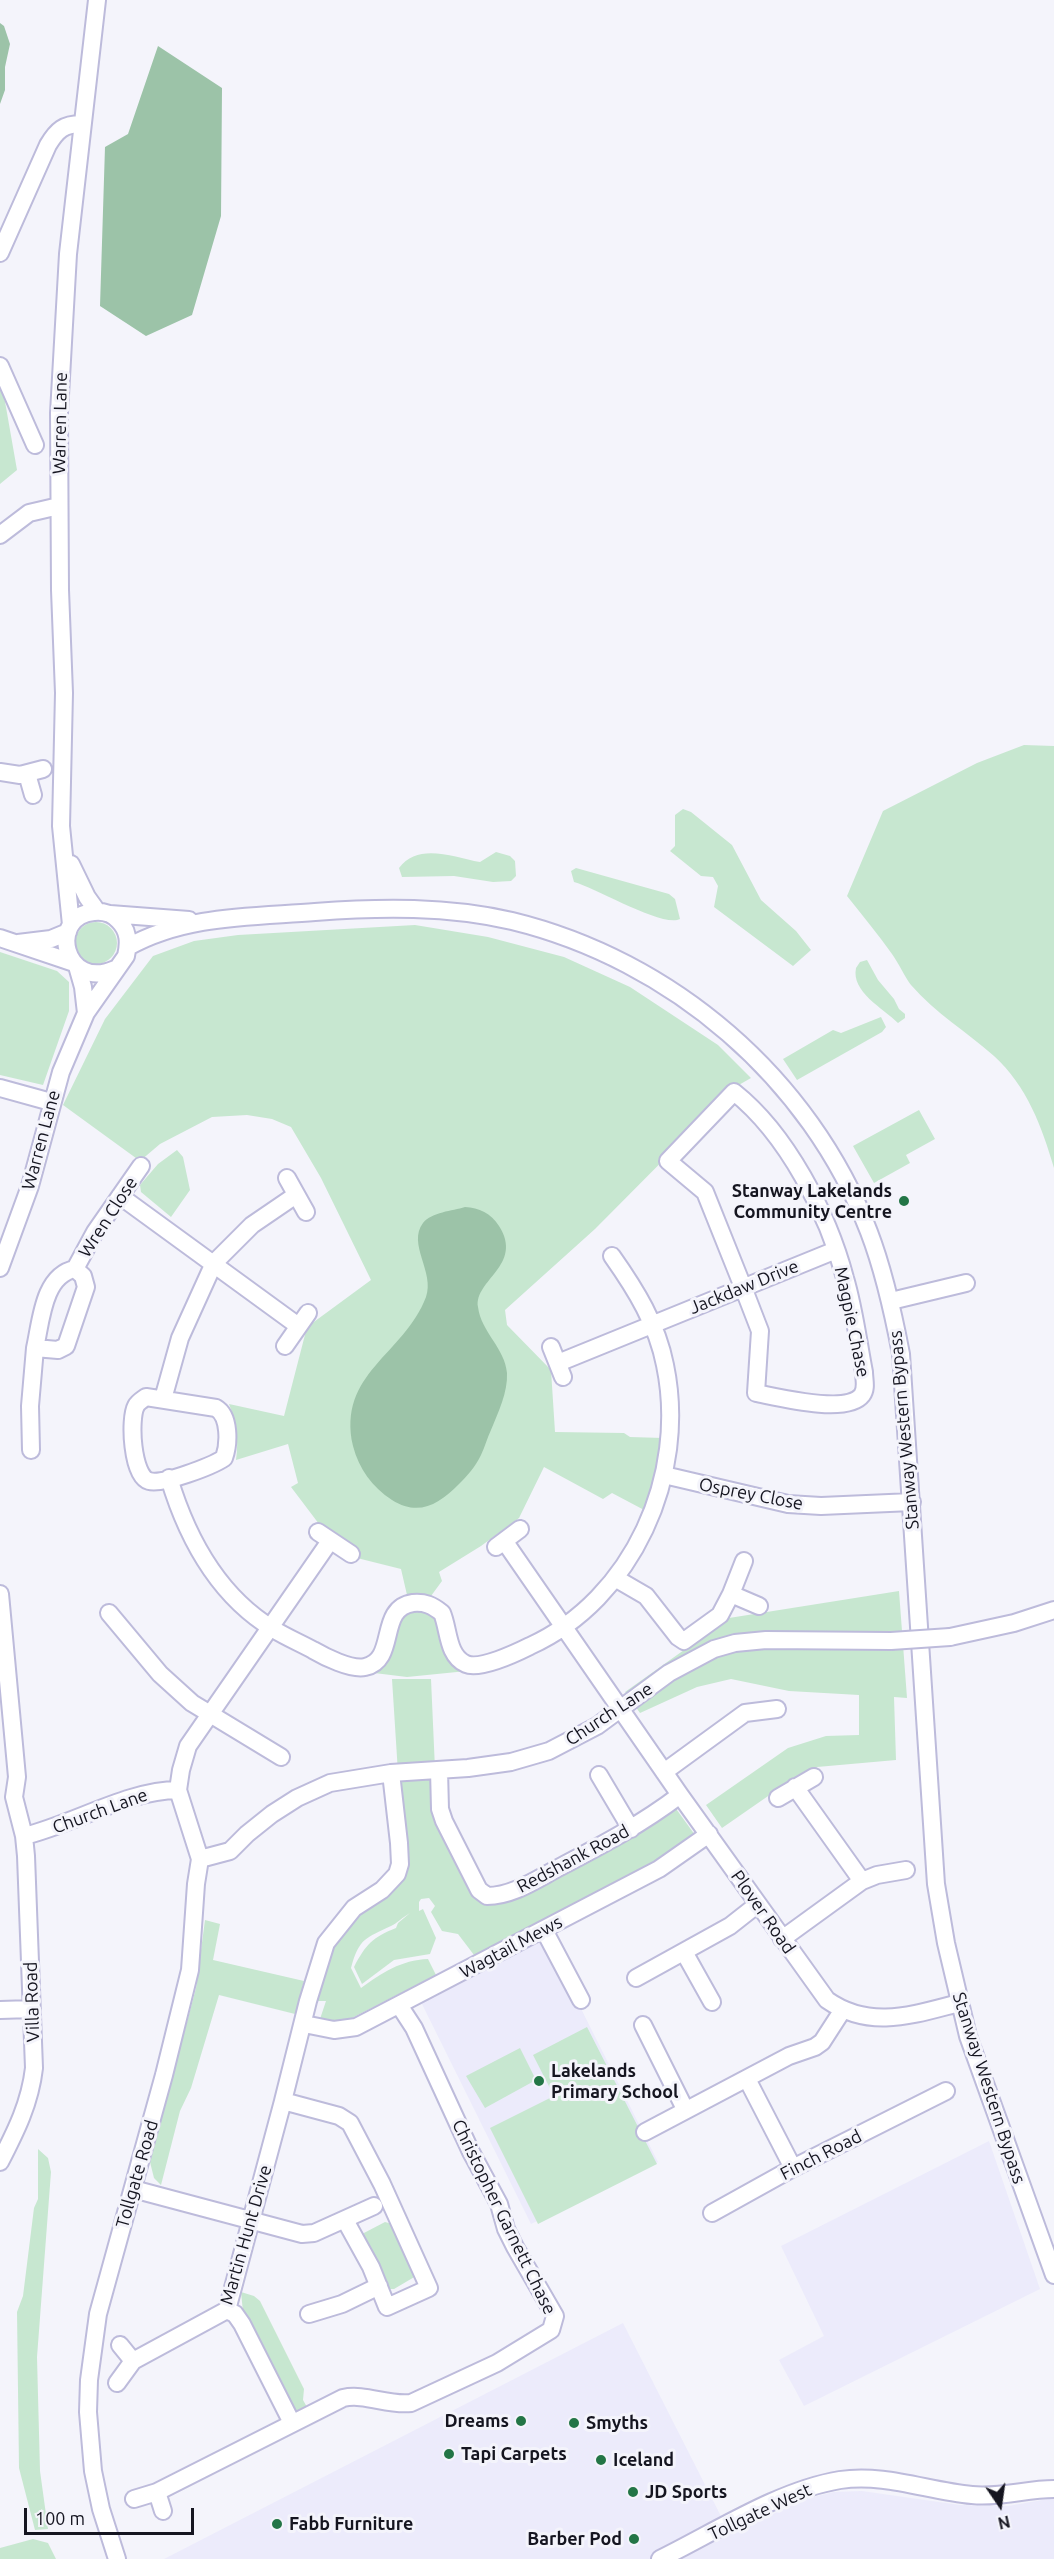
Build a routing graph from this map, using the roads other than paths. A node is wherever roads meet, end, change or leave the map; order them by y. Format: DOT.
graph roads {
  1 [pos="97,0"];
  2 [pos="81,124"];
  3 [pos="0,253"];
  4 [pos="0,366"];
  5 [pos="35,445"];
  6 [pos="58,506"];
  7 [pos="0,535"];
  8 [pos="43,769"];
  9 [pos="0,772"];
  10 [pos="27,774"];
  11 [pos="33,795"];
  12 [pos="63,847"];
  13 [pos="103,912"];
  14 [pos="199,921"];
  15 [pos="69,928"];
  16 [pos="0,938"];
  17 [pos="17,943"];
  18 [pos="128,947"];
  19 [pos="75,965"];
  20 [pos="115,969"];
  21 [pos="86,1013"];
  22 [pos="0,1088"];
  23 [pos="51,1102"];
  24 [pos="141,1166"];
  25 [pos="287,1178"];
  26 [pos="296,1195"];
  27 [pos="120,1196"];
  28 [pos="306,1212"];
  29 [pos="836,1250"];
  30 [pos="612,1256"];
  31 [pos="214,1263"];
  32 [pos="0,1268"];
  33 [pos="75,1269"];
  34 [pos="966,1283"];
  35 [pos="743,1287"];
  36 [pos="891,1301"];
  37 [pos="652,1324"];
  38 [pos="285,1346"];
  39 [pos="36,1348"];
  40 [pos="557,1362"];
  41 [pos="163,1399"];
  42 [pos="31,1450"];
  43 [pos="664,1475"];
  44 [pos="169,1479"];
  45 [pos="912,1502"];
  46 [pos="520,1529"];
  47 [pos="351,1554"];
  48 [pos="744,1561"];
  49 [pos="615,1578"];
  50 [pos="731,1594"];
  51 [pos="0,1599"];
  52 [pos="759,1606"];
  53 [pos="1054,1610"];
  54 [pos="109,1613"];
  55 [pos="271,1628"];
  56 [pos="563,1628"];
  57 [pos="777,1709"];
  58 [pos="621,1710"];
  59 [pos="209,1715"];
  60 [pos="281,1757"];
  61 [pos="439,1770"];
  62 [pos="664,1772"];
  63 [pos="391,1773"];
  64 [pos="599,1775"];
  65 [pos="814,1777"];
  66 [pos="795,1787"];
  67 [pos="178,1790"];
  68 [pos="7,1796"];
  69 [pos="680,1796"];
  70 [pos="778,1798"];
  71 [pos="631,1829"];
  72 [pos="709,1834"];
  73 [pos="24,1836"];
  74 [pos="200,1859"];
  75 [pos="906,1870"];
  76 [pos="862,1881"];
  77 [pos="758,1904"];
  78 [pos="544,1930"];
  79 [pos="782,1939"];
  80 [pos="684,1952"];
  81 [pos="636,1978"];
  82 [pos="581,2000"];
  83 [pos="712,2002"];
  84 [pos="959,2003"];
  85 [pos="399,2005"];
  86 [pos="32,2009"];
  87 [pos="0,2010"];
  88 [pos="842,2011"];
  89 [pos="304,2024"];
  90 [pos="643,2025"];
  91 [pos="747,2079"];
  92 [pos="935,2092"];
  93 [pos="291,2103"];
  94 [pos="685,2109"];
  95 [pos="645,2132"];
  96 [pos="0,2162"];
  97 [pos="793,2168"];
  98 [pos="133,2189"];
  99 [pos="374,2206"];
  100 [pos="712,2213"];
  101 [pos="251,2219"];
  102 [pos="345,2220"];
  103 [pos="1054,2275"];
  104 [pos="379,2286"];
  105 [pos="227,2310"];
  106 [pos="309,2314"];
  107 [pos="120,2345"];
  108 [pos="133,2361"];
  109 [pos="117,2383"];
  110 [pos="292,2423"];
  111 [pos="1050,2486"];
  112 [pos="157,2492"];
  113 [pos="134,2499"];
  114 [pos="163,2511"];
  115 [pos="117,2559"];
  116 [pos="660,2559"];
  1 -- 2 [label="street, Warren Lane"];
  2 -- 3 [label="street"];
  2 -- 6 [label="street, Warren Lane"];
  4 -- 5 [label="street"];
  6 -- 7 [label="street"];
  6 -- 12 [label="street, Warren Lane"];
  8 -- 10 [label="street"];
  9 -- 10 [label="street"];
  10 -- 11 [label="street"];
  12 -- 13 [label="street, Warren Lane"];
  12 -- 15 [label="street, Warren Lane"];
  13 -- 14 [label="street, Stanway Western Bypass"];
  13 -- 15 [label="street"];
  13 -- 18 [label="street, Warren Lane"];
  14 -- 18 [label="street, Stanway Western Bypass"];
  14 -- 36 [label="street, Stanway Western Bypass"];
  15 -- 17 [label="street"];
  15 -- 19 [label="street, Warren Lane"];
  16 -- 17 [label="street"];
  17 -- 19 [label="street"];
  18 -- 20 [label="street, Warren Lane"];
  19 -- 20 [label="street"];
  19 -- 21 [label="street, Warren Lane"];
  20 -- 21 [label="street, Warren Lane"];
  21 -- 23 [label="street, Warren Lane"];
  22 -- 23 [label="street"];
  23 -- 32 [label="street, Warren Lane"];
  24 -- 27 [label="street, Wren Close"];
  25 -- 26 [label="street"];
  26 -- 28 [label="street"];
  26 -- 31 [label="street"];
  27 -- 31 [label="street"];
  27 -- 33 [label="street, Wren Close"];
  29 -- 35 [label="street, Jackdaw Drive"];
  29 -- 35 [label="street, Magpie Chase"];
  29 -- 35 [label="street, Magpie Chase"];
  30 -- 37 [label="street"];
  31 -- 38 [label="street"];
  31 -- 41 [label="street"];
  33 -- 39 [label="street, Wren Close"];
  33 -- 39 [label="street, Wren Close"];
  34 -- 36 [label="street"];
  35 -- 37 [label="street, Jackdaw Drive"];
  36 -- 45 [label="street, Stanway Western Bypass"];
  37 -- 40 [label="street, Jackdaw Drive"];
  37 -- 43 [label="street"];
  39 -- 42 [label="street, Wren Close"];
  41 -- 44 [label="street"];
  41 -- 44 [label="street"];
  43 -- 45 [label="street, Osprey Close"];
  43 -- 49 [label="street"];
  44 -- 55 [label="street"];
  45 -- 84 [label="street, Stanway Western Bypass"];
  46 -- 56 [label="street, Plover Road"];
  47 -- 55 [label="street"];
  48 -- 50 [label="street"];
  49 -- 50 [label="street"];
  49 -- 56 [label="street"];
  50 -- 52 [label="street"];
  51 -- 68 [label="street"];
  53 -- 58 [label="street, Church Lane, bridge"];
  54 -- 59 [label="street"];
  55 -- 56 [label="street"];
  55 -- 59 [label="street"];
  56 -- 58 [label="street, Plover Road"];
  57 -- 62 [label="street"];
  58 -- 61 [label="street, Church Lane"];
  58 -- 62 [label="street, Plover Road"];
  59 -- 60 [label="street"];
  59 -- 67 [label="street"];
  61 -- 63 [label="street, Church Lane"];
  61 -- 71 [label="street, Redshank Road"];
  62 -- 69 [label="street, Plover Road"];
  63 -- 74 [label="street, Church Lane"];
  63 -- 89 [label="street, Martin Hunt Drive"];
  64 -- 71 [label="street"];
  65 -- 66 [label="street"];
  66 -- 70 [label="street"];
  66 -- 76 [label="street"];
  67 -- 73 [label="street, Church Lane"];
  67 -- 74 [label="street, Tollgate Road"];
  68 -- 73 [label="street"];
  69 -- 71 [label="street, Redshank Road"];
  69 -- 72 [label="street, Plover Road"];
  72 -- 77 [label="street, Plover Road"];
  72 -- 78 [label="street, Wagtail Mews"];
  73 -- 86 [label="street, Villa Road"];
  74 -- 98 [label="street, Tollgate Road"];
  75 -- 76 [label="street"];
  76 -- 79 [label="street"];
  77 -- 79 [label="street, Plover Road"];
  77 -- 80 [label="street"];
  78 -- 82 [label="street"];
  78 -- 85 [label="street, Wagtail Mews"];
  79 -- 88 [label="street, Plover Road"];
  80 -- 81 [label="street"];
  80 -- 83 [label="street"];
  84 -- 88 [label="street, Plover Road"];
  84 -- 103 [label="street, Stanway Western Bypass"];
  85 -- 89 [label="street, Wagtail Mews"];
  85 -- 110 [label="street, Christopher Garnett Chase"];
  86 -- 87 [label="street"];
  86 -- 96 [label="street, Villa Road"];
  88 -- 91 [label="street"];
  89 -- 93 [label="street, Martin Hunt Drive"];
  90 -- 94 [label="street"];
  91 -- 94 [label="street"];
  91 -- 97 [label="street"];
  92 -- 97 [label="street, Finch Road"];
  93 -- 101 [label="street, Martin Hunt Drive"];
  93 -- 104 [label="street"];
  94 -- 95 [label="street"];
  97 -- 100 [label="street, Finch Road"];
  98 -- 101 [label="street"];
  98 -- 115 [label="street, Tollgate Road"];
  99 -- 102 [label="street"];
  101 -- 102 [label="street"];
  101 -- 105 [label="street, Martin Hunt Drive"];
  102 -- 104 [label="street"];
  104 -- 106 [label="street"];
  105 -- 108 [label="street, Martin Hunt Drive"];
  105 -- 110 [label="street"];
  107 -- 108 [label="street"];
  108 -- 109 [label="street, Martin Hunt Drive"];
  110 -- 112 [label="street, Christopher Garnett Chase"];
  111 -- 116 [label="street, Tollgate West"];
  112 -- 113 [label="street, Christopher Garnett Chase"];
  112 -- 114 [label="street"];
}
